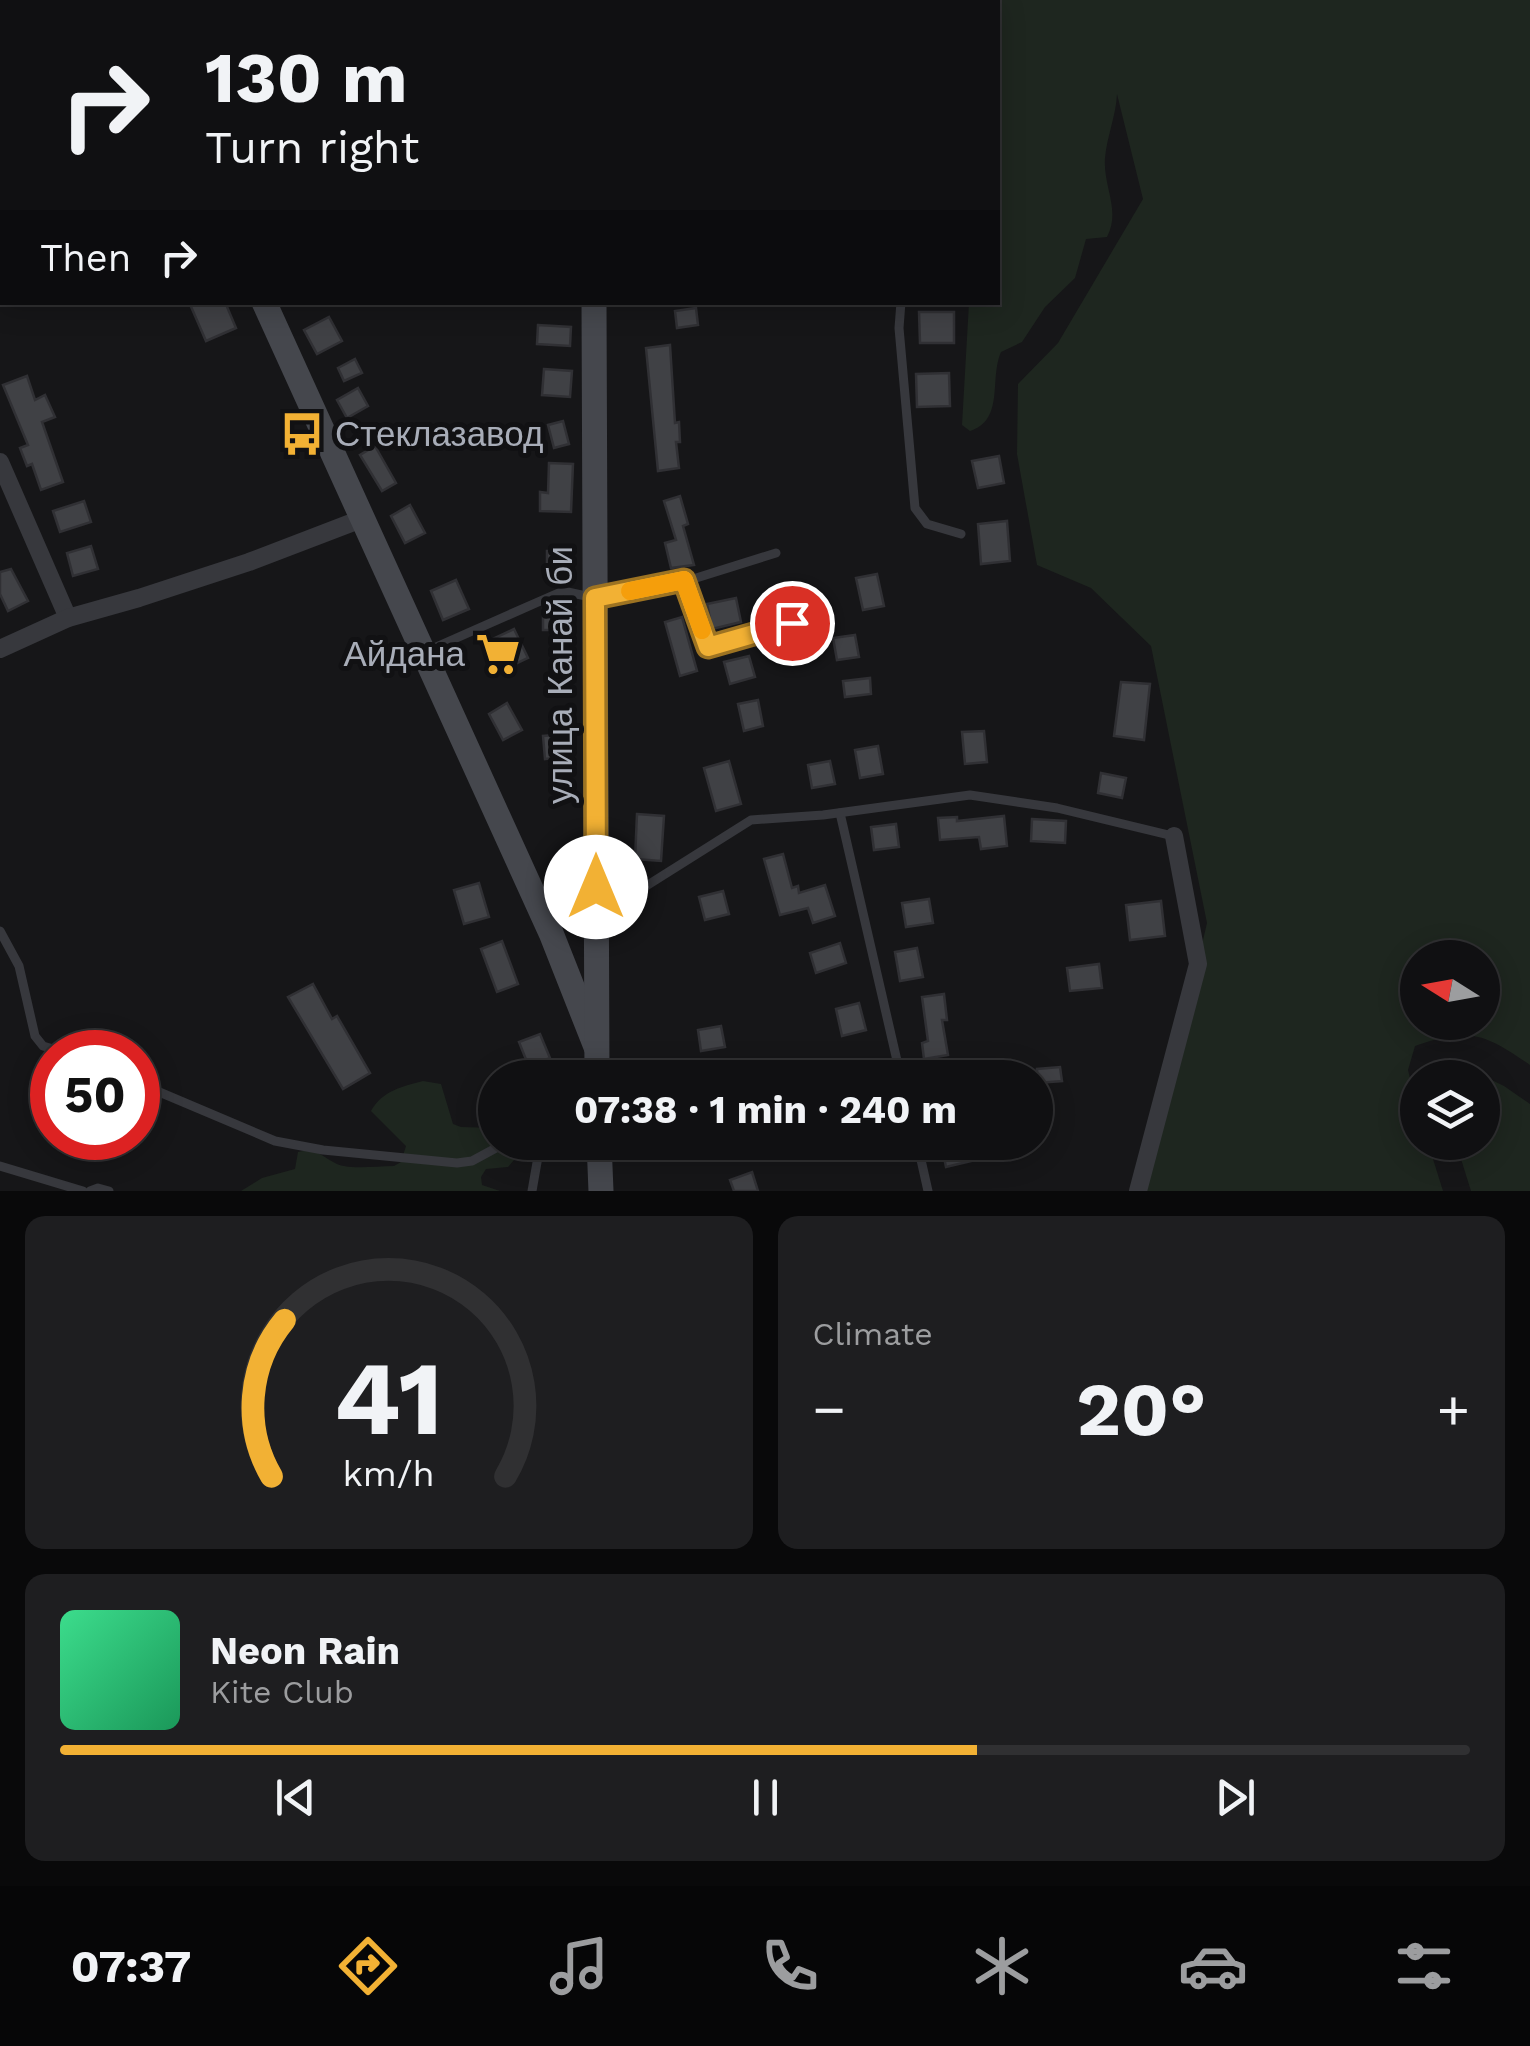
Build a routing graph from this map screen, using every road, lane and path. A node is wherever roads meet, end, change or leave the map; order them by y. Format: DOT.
graph roads {
  1 [pos="270,305"];
  2 [pos="594,305"];
  3 [pos="901,305"];
  4 [pos="0,462"];
  5 [pos="364,518"];
  6 [pos="961,534"];
  7 [pos="776,553"];
  8 [pos="684,580"];
  9 [pos="595,598"];
  10 [pos="68,618"];
  11 [pos="792,623"];
  12 [pos="0,649"];
  13 [pos="424,652"];
  14 [pos="840,813"];
  15 [pos="1174,836"];
  16 [pos="596,887"];
  17 [pos="596,926"];
  18 [pos="0,931"];
  19 [pos="551,933"];
  20 [pos="34,1030"];
  21 [pos="596,1047"];
  22 [pos="596,1060"];
  23 [pos="897,1060"];
  24 [pos="160,1092"];
  25 [pos="478,1158"];
  26 [pos="537,1160"];
  27 [pos="600,1160"];
  28 [pos="920,1160"];
  29 [pos="0,1166"];
  30 [pos="86,1191"];
  31 [pos="110,1191"];
  32 [pos="532,1191"];
  33 [pos="601,1191"];
  34 [pos="928,1191"];
  35 [pos="1138,1191"];
  1 -- 5 [label="main road"];
  2 -- 9 [label="main road, улица Канай би"];
  3 -- 6 [label="lane"];
  4 -- 10 [label="street"];
  5 -- 10 [label="street"];
  5 -- 13 [label="main road"];
  7 -- 8 [label="lane"];
  8 -- 9 [label="lane"];
  8 -- 11 [label="lane"];
  9 -- 13 [label="lane"];
  9 -- 16 [label="main road, улица Канай би"];
  10 -- 12 [label="street"];
  13 -- 19 [label="main road"];
  14 -- 15 [label="lane"];
  14 -- 16 [label="lane"];
  14 -- 23 [label="lane"];
  15 -- 35 [label="street"];
  16 -- 17 [label="main road, улица Канай би"];
  17 -- 19 [label="main road"];
  17 -- 21 [label="main road, улица Канай би"];
  18 -- 20 [label="lane"];
  19 -- 21 [label="main road"];
  21 -- 22 [label="main road, улица Канай би"];
  24 -- 25 [label="lane"];
  26 -- 32 [label="lane"];
  27 -- 33 [label="main road"];
  28 -- 34 [label="lane"];
  29 -- 30 [label="lane"];
  30 -- 31 [label="lane"];
}
